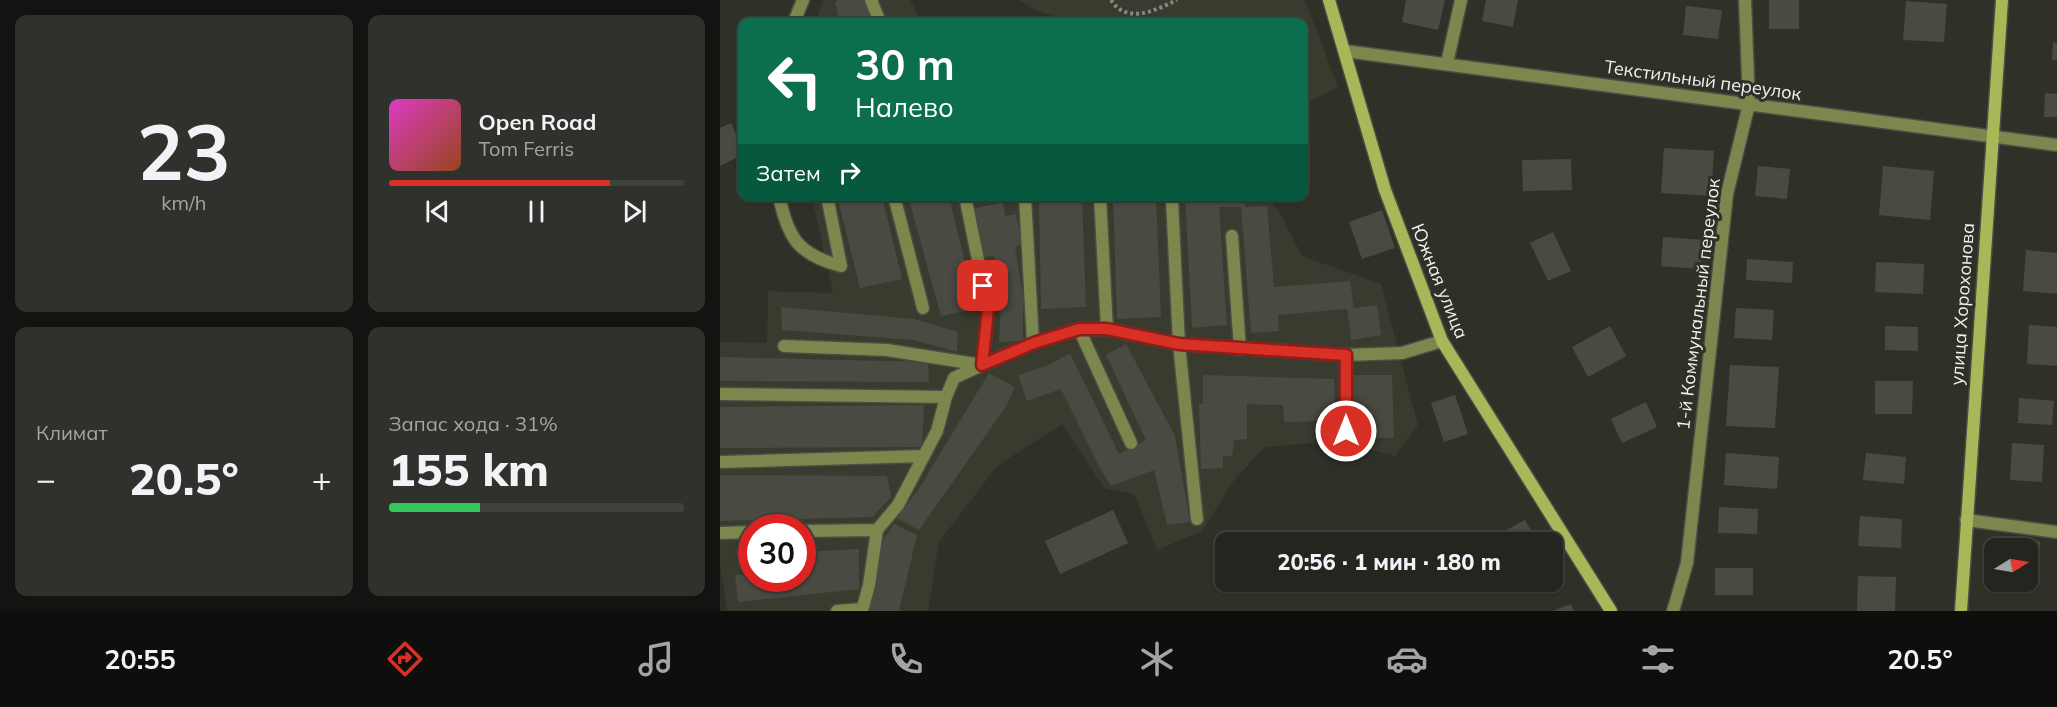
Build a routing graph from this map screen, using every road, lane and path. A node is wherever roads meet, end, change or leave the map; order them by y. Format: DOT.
graph roads {
  1 [pos="803,0"];
  2 [pos="871,0"];
  3 [pos="1111,0"];
  4 [pos="1177,0"];
  5 [pos="1329,0"];
  6 [pos="1461,0"];
  7 [pos="1745,0"];
  8 [pos="2002,0"];
  9 [pos="796,18"];
  10 [pos="878,18"];
  11 [pos="1345,51"];
  12 [pos="1448,63"];
  13 [pos="1749,104"];
  14 [pos="1992,137"];
  15 [pos="2057,145"];
  16 [pos="780,201"];
  17 [pos="828,201"];
  18 [pos="895,201"];
  19 [pos="966,201"];
  20 [pos="1025,201"];
  21 [pos="1100,201"];
  22 [pos="1172,201"];
  23 [pos="1232,236"];
  24 [pos="924,308"];
  25 [pos="1079,329"];
  26 [pos="1107,329"];
  27 [pos="1442,341"];
  28 [pos="1034,343"];
  29 [pos="1179,344"];
  30 [pos="784,346"];
  31 [pos="1240,349"];
  32 [pos="1346,355"];
  33 [pos="982,365"];
  34 [pos="720,394"];
  35 [pos="946,397"];
  36 [pos="1346,431"];
  37 [pos="1131,443"];
  38 [pos="924,456"];
  39 [pos="720,462"];
  40 [pos="1197,519"];
  41 [pos="1966,520"];
  42 [pos="877,530"];
  43 [pos="816,531"];
  44 [pos="738,532"];
  45 [pos="2057,532"];
  46 [pos="720,533"];
  47 [pos="862,610"];
  48 [pos="837,611"];
  49 [pos="1611,611"];
  50 [pos="1673,611"];
  51 [pos="1961,611"];
  1 -- 9 [label="street"];
  2 -- 10 [label="street"];
  3 -- 4 [label="path"];
  5 -- 11 [label="street, Южная улица"];
  6 -- 12 [label="street"];
  7 -- 13 [label="street, 1-й Коммунальный переулок"];
  8 -- 14 [label="street, улица Хорохонова"];
  11 -- 12 [label="street, Текстильный переулок"];
  11 -- 27 [label="street, Южная улица"];
  12 -- 13 [label="street, Текстильный переулок"];
  13 -- 14 [label="street, Текстильный переулок"];
  13 -- 50 [label="street, 1-й Коммунальный переулок"];
  14 -- 15 [label="street, Текстильный переулок"];
  14 -- 41 [label="street, улица Хорохонова"];
  16 -- 17 [label="street"];
  18 -- 24 [label="street"];
  19 -- 33 [label="street"];
  20 -- 28 [label="street"];
  21 -- 26 [label="street"];
  22 -- 29 [label="street"];
  23 -- 31 [label="street"];
  25 -- 26 [label="street"];
  25 -- 28 [label="street"];
  25 -- 37 [label="street"];
  26 -- 29 [label="street"];
  27 -- 32 [label="street"];
  27 -- 49 [label="street, Южная улица"];
  28 -- 33 [label="street"];
  29 -- 31 [label="street"];
  29 -- 40 [label="street"];
  30 -- 33 [label="street"];
  31 -- 32 [label="street"];
  32 -- 36 [label="street"];
  33 -- 35 [label="street"];
  34 -- 35 [label="street"];
  35 -- 38 [label="street"];
  38 -- 39 [label="street"];
  38 -- 42 [label="street"];
  41 -- 45 [label="street"];
  41 -- 51 [label="street, улица Хорохонова"];
  42 -- 43 [label="street"];
  42 -- 47 [label="street"];
  44 -- 46 [label="street"];
  47 -- 48 [label="street"];
}
